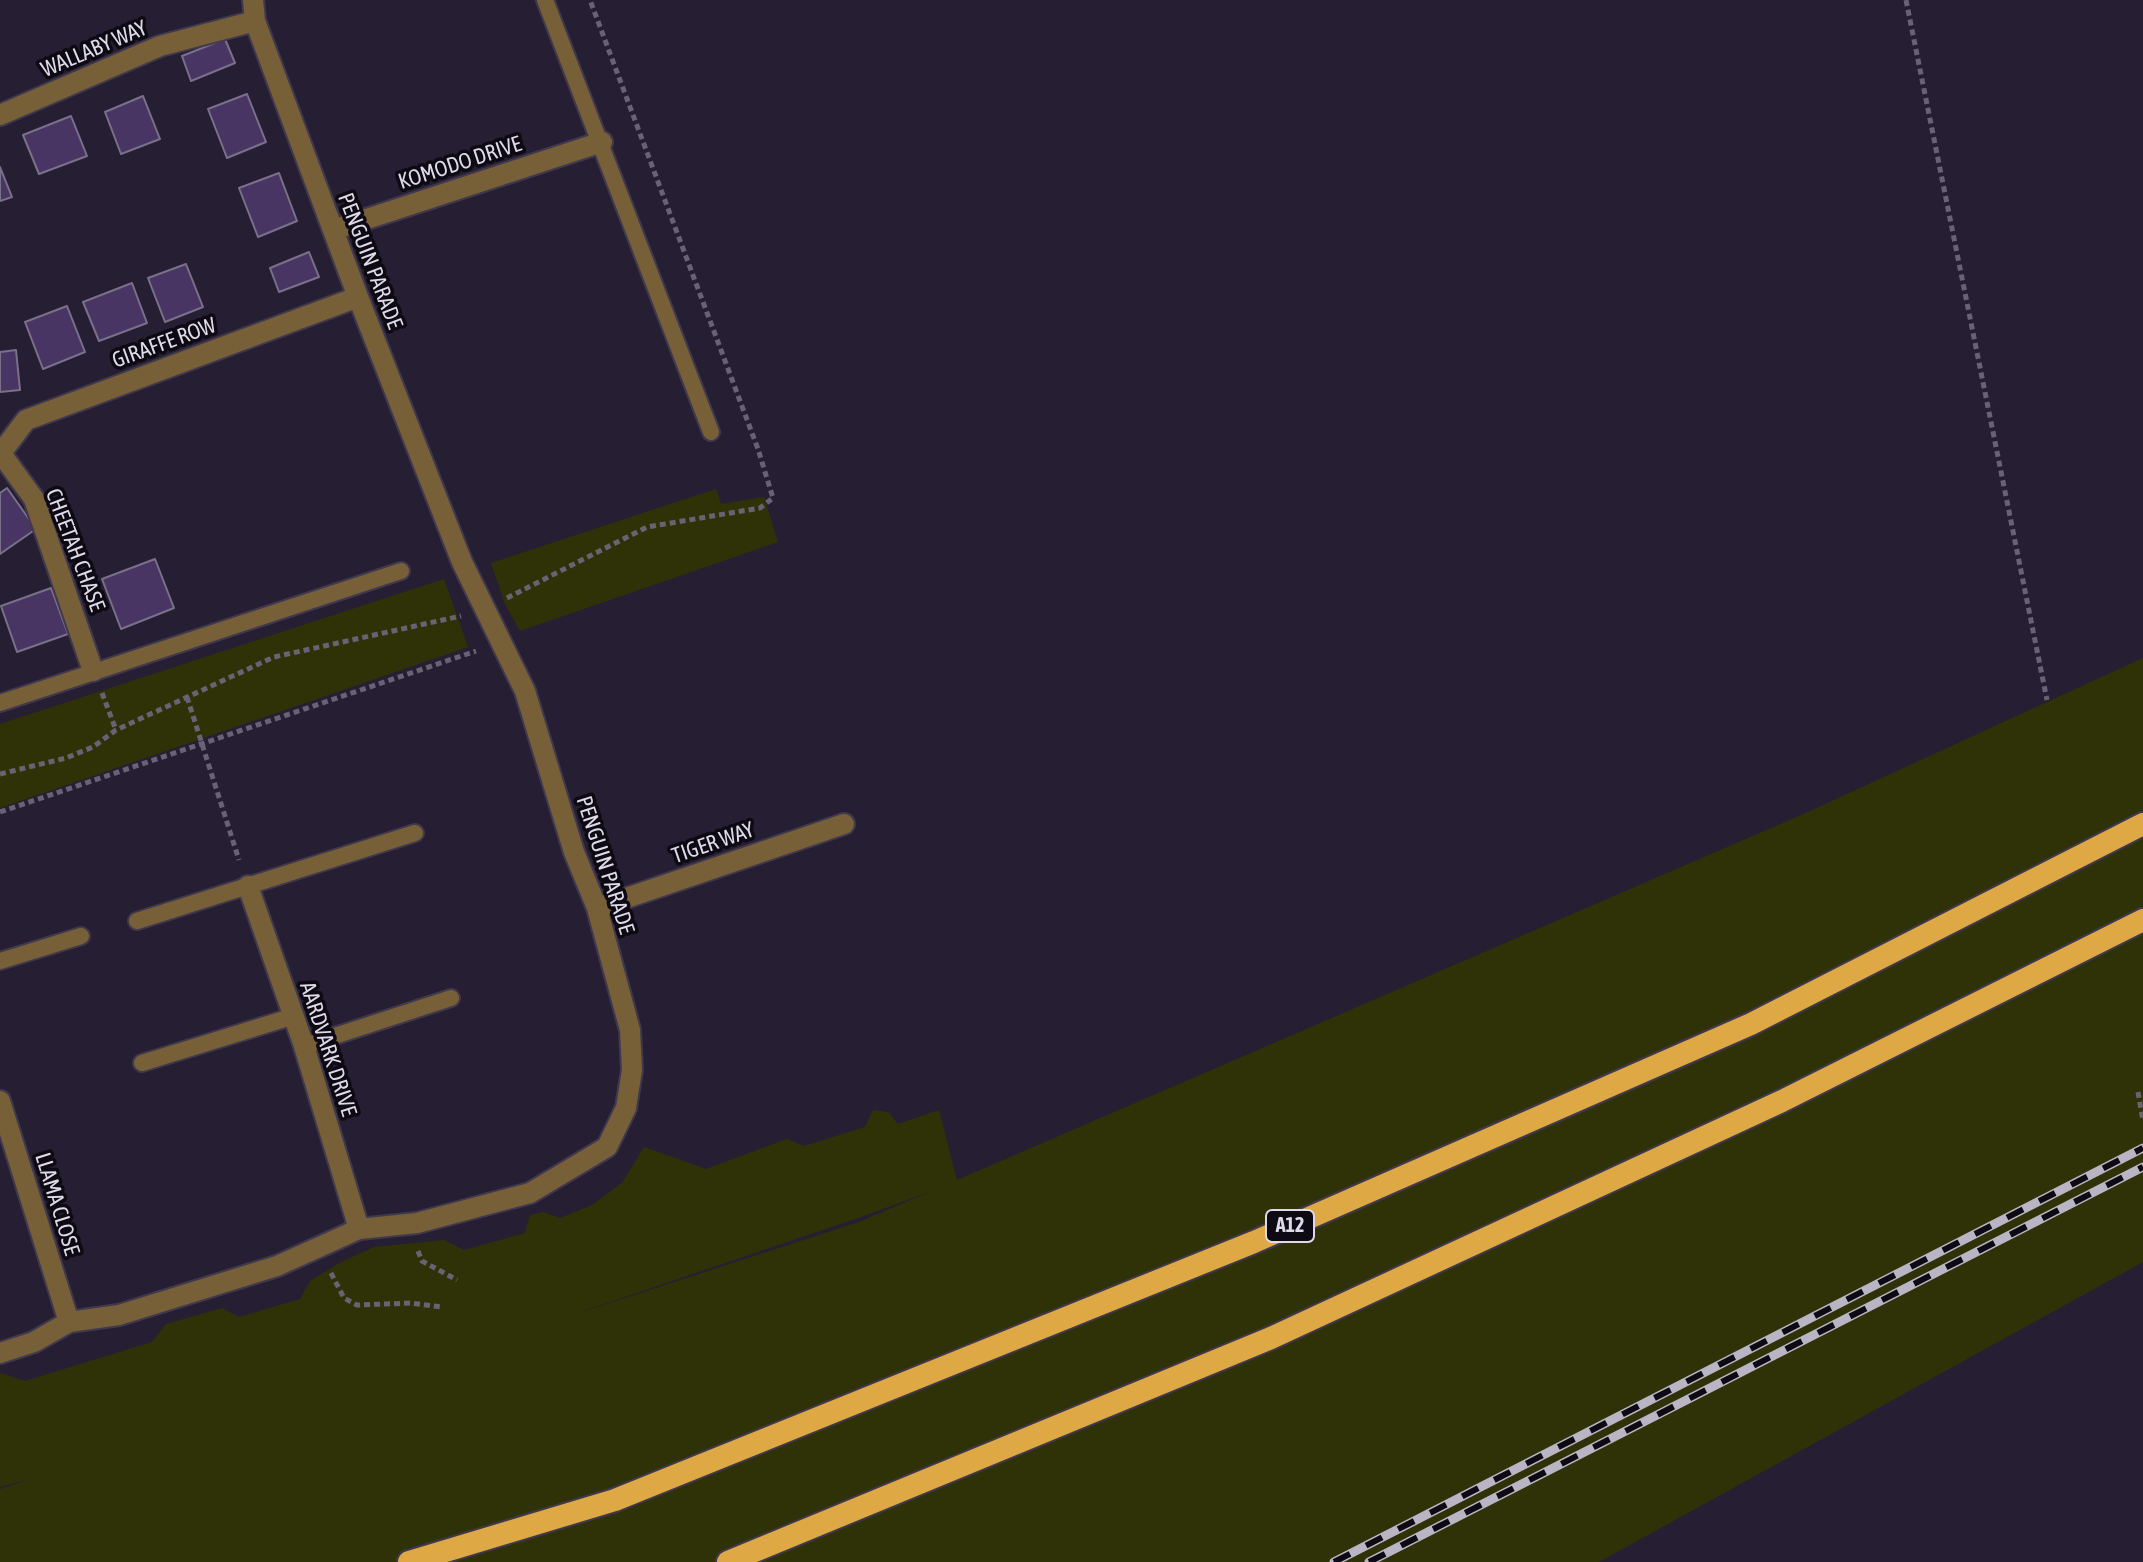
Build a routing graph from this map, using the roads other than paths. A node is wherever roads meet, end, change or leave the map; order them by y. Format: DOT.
graph roads {
  1 [pos="253,0"];
  2 [pos="545,0"];
  3 [pos="255,21"];
  4 [pos="0,115"];
  5 [pos="602,142"];
  6 [pos="333,230"];
  7 [pos="358,297"];
  8 [pos="711,432"];
  9 [pos="1,452"];
  10 [pos="401,571"];
  11 [pos="93,671"];
  12 [pos="0,703"];
  13 [pos="844,824"];
  14 [pos="2143,824"];
  15 [pos="415,833"];
  16 [pos="248,886"];
  17 [pos="597,908"];
  18 [pos="2143,920"];
  19 [pos="137,921"];
  20 [pos="81,936"];
  21 [pos="0,961"];
  22 [pos="451,998"];
  23 [pos="294,1016"];
  24 [pos="304,1046"];
  25 [pos="142,1063"];
  26 [pos="1,1105"];
  27 [pos="359,1229"];
  28 [pos="69,1322"];
  29 [pos="0,1353"];
  30 [pos="409,1562"];
  31 [pos="728,1562"];
  1 -- 3 [label="street, PENGUIN PARADE"];
  2 -- 5 [label="lane"];
  3 -- 4 [label="street, WALLABY WAY"];
  3 -- 6 [label="street, PENGUIN PARADE"];
  5 -- 6 [label="street, KOMODO DRIVE"];
  5 -- 8 [label="lane"];
  6 -- 7 [label="street, PENGUIN PARADE"];
  7 -- 9 [label="street, GIRAFFE ROW"];
  7 -- 17 [label="street, PENGUIN PARADE"];
  9 -- 11 [label="street, CHEETAH CHASE"];
  10 -- 11 [label="lane"];
  11 -- 12 [label="lane"];
  13 -- 17 [label="street, TIGER WAY"];
  14 -- 30 [label="highway, A12"];
  15 -- 16 [label="lane"];
  16 -- 19 [label="lane"];
  16 -- 23 [label="street, AARDVARK DRIVE"];
  17 -- 27 [label="street, PENGUIN PARADE"];
  18 -- 31 [label="highway"];
  20 -- 21 [label="lane"];
  22 -- 24 [label="lane"];
  23 -- 24 [label="street, AARDVARK DRIVE"];
  23 -- 25 [label="lane"];
  24 -- 27 [label="street, AARDVARK DRIVE"];
  26 -- 28 [label="street, LLAMA CLOSE"];
  27 -- 28 [label="street, PENGUIN PARADE"];
  28 -- 29 [label="street, PENGUIN PARADE"];
}
